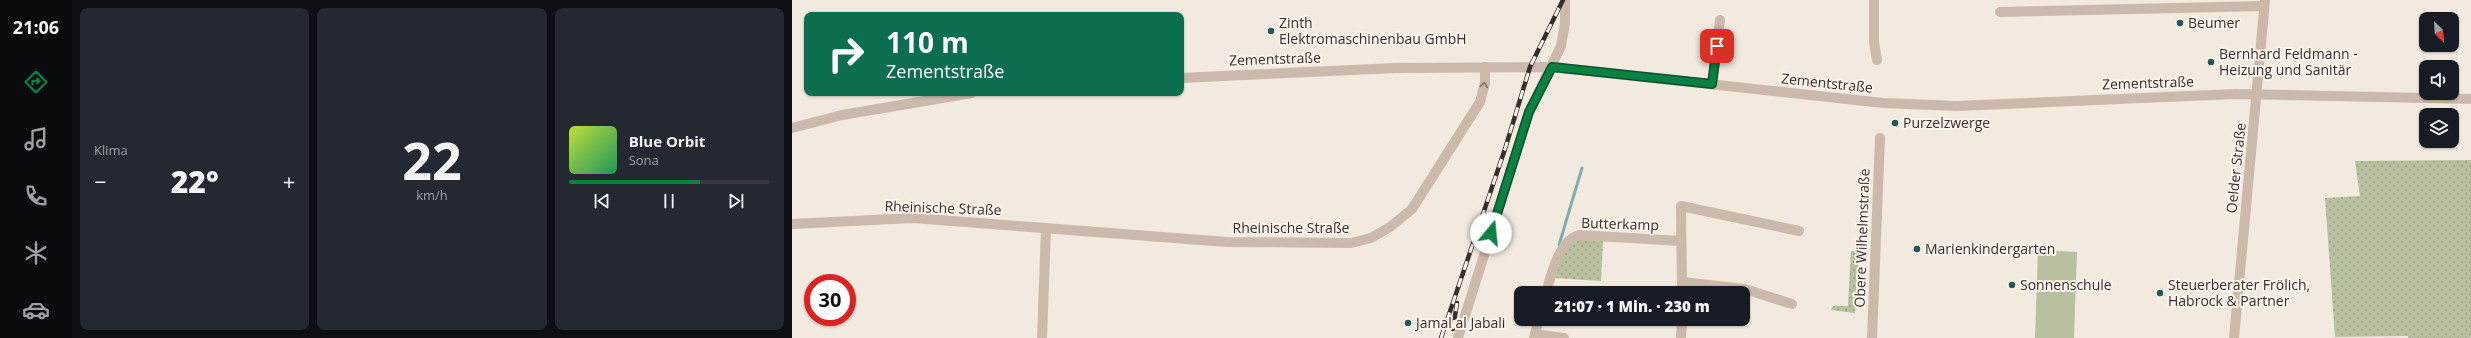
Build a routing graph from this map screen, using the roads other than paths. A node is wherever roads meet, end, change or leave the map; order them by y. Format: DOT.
graph roads {
  1 [pos="1565,0"];
  2 [pos="1874,0"];
  3 [pos="2264,3"];
  4 [pos="2000,12"];
  5 [pos="1720,20"];
  6 [pos="1877,60"];
  7 [pos="1485,67"];
  8 [pos="1552,67"];
  9 [pos="1184,78"];
  10 [pos="1712,84"];
  11 [pos="2256,94"];
  12 [pos="954,96"];
  13 [pos="2471,99"];
  14 [pos="792,128"];
  15 [pos="1880,138"];
  16 [pos="792,224"];
  17 [pos="1046,228"];
  18 [pos="1799,231"];
  19 [pos="1681,241"];
  20 [pos="1682,282"];
  21 [pos="1549,286"];
  22 [pos="1682,286"];
  23 [pos="1792,304"];
  24 [pos="1537,326"];
  25 [pos="1682,326"];
  26 [pos="1534,336"];
  27 [pos="1042,338"];
  28 [pos="1458,338"];
  29 [pos="1564,338"];
  30 [pos="1682,338"];
  31 [pos="1872,338"];
  32 [pos="2234,338"];
  1 -- 8 [label="street"];
  2 -- 6 [label="street"];
  3 -- 4 [label="street"];
  3 -- 11 [label="street, Oelder Straße"];
  5 -- 10 [label="street"];
  7 -- 8 [label="street, Zementstraße"];
  7 -- 9 [label="street, Zementstraße"];
  17 -- 7 [label="street, Rheinische Straße, one-way"];
  8 -- 10 [label="street, Zementstraße"];
  8 -- 28 [label="street"];
  10 -- 11 [label="street, Zementstraße"];
  11 -- 13 [label="street, Zementstraße"];
  11 -- 32 [label="street, Oelder Straße"];
  12 -- 14 [label="street"];
  15 -- 31 [label="street, Obere Wilhelmstraße"];
  16 -- 17 [label="street, Rheinische Straße"];
  17 -- 27 [label="street"];
  18 -- 19 [label="street"];
  19 -- 20 [label="street"];
  19 -- 21 [label="street, Butterkamp"];
  20 -- 22 [label="street"];
  20 -- 23 [label="street"];
  24 -- 26 [label="street"];
  25 -- 30 [label="street"];
  26 -- 29 [label="street"];
}
